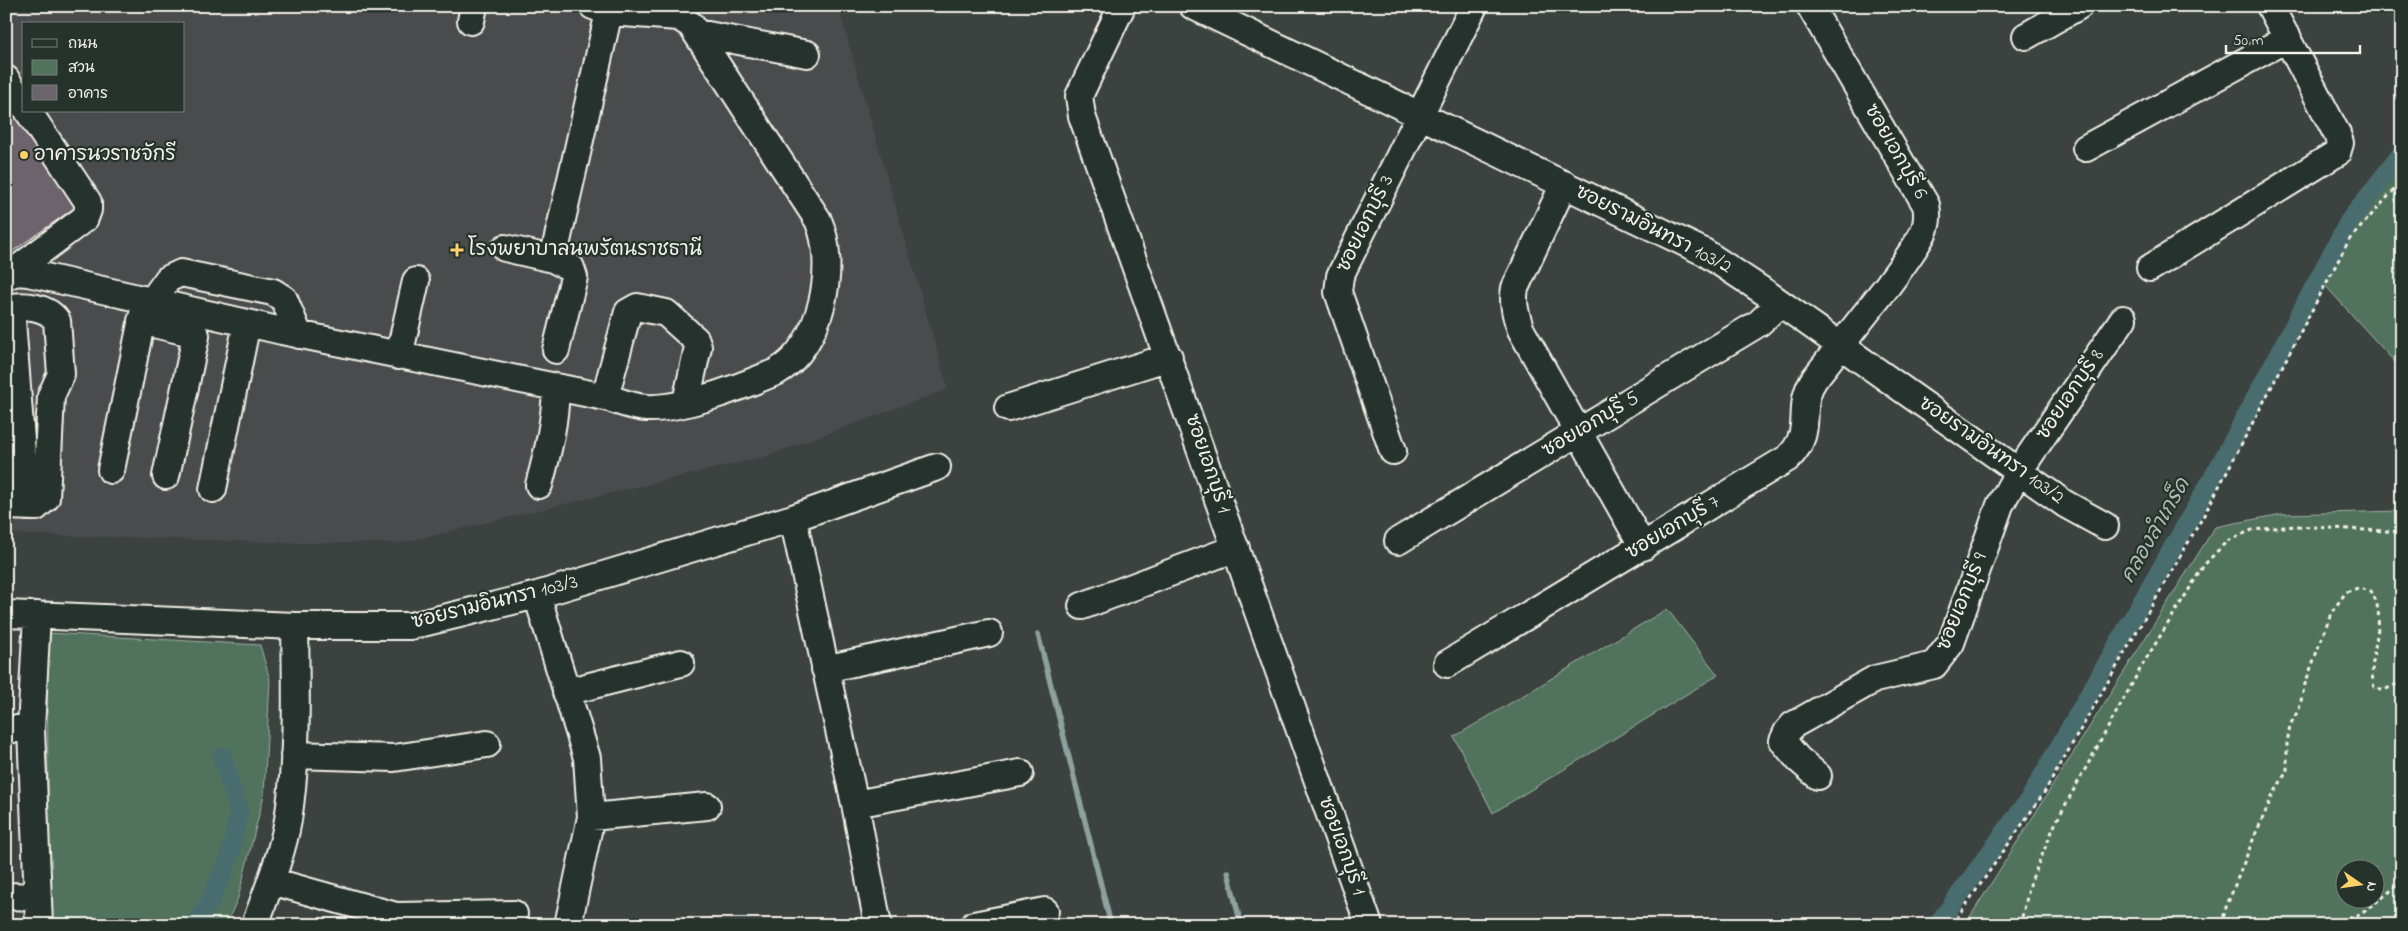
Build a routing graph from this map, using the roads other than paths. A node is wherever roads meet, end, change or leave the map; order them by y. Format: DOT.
graph roads {
  1 [pos="1122,6"];
  2 [pos="1193,6"];
  3 [pos="1474,6"];
  4 [pos="1810,6"];
  5 [pos="2079,6"];
  6 [pos="2270,6"];
  7 [pos="601,9"];
  8 [pos="697,33"];
  9 [pos="2026,36"];
  10 [pos="2288,38"];
  11 [pos="807,54"];
  12 [pos="6,79"];
  13 [pos="22,103"];
  14 [pos="29,112"];
  15 [pos="1420,115"];
  16 [pos="2086,148"];
  17 [pos="1564,184"];
  18 [pos="505,248"];
  19 [pos="553,259"];
  20 [pos="2150,268"];
  21 [pos="9,275"];
  22 [pos="416,281"];
  23 [pos="1780,303"];
  24 [pos="146,307"];
  25 [pos="8,308"];
  26 [pos="2123,319"];
  27 [pos="248,324"];
  28 [pos="299,335"];
  29 [pos="1841,346"];
  30 [pos="556,350"];
  31 [pos="399,356"];
  32 [pos="1169,357"];
  33 [pos="556,388"];
  34 [pos="605,397"];
  35 [pos="686,402"];
  36 [pos="1008,408"];
  37 [pos="1579,433"];
  38 [pos="1393,450"];
  39 [pos="936,467"];
  40 [pos="111,470"];
  41 [pos="2019,471"];
  42 [pos="166,476"];
  43 [pos="539,485"];
  44 [pos="213,489"];
  45 [pos="16,506"];
  46 [pos="793,518"];
  47 [pos="2105,526"];
  48 [pos="1398,541"];
  49 [pos="1643,547"];
  50 [pos="1236,548"];
  51 [pos="538,596"];
  52 [pos="1082,606"];
  53 [pos="6,614"];
  54 [pos="37,615"];
  55 [pos="295,626"];
  56 [pos="989,633"];
  57 [pos="681,663"];
  58 [pos="1446,664"];
  59 [pos="825,669"];
  60 [pos="566,692"];
  61 [pos="19,729"];
  62 [pos="487,744"];
  63 [pos="294,755"];
  64 [pos="1020,773"];
  65 [pos="1818,776"];
  66 [pos="855,804"];
  67 [pos="708,806"];
  68 [pos="591,817"];
  69 [pos="271,881"];
  70 [pos="6,896"];
  71 [pos="38,897"];
  72 [pos="1045,912"];
  73 [pos="514,914"];
  74 [pos="39,925"];
  75 [pos="255,925"];
  76 [pos="568,925"];
  77 [pos="878,925"];
  78 [pos="974,925"];
  79 [pos="1369,925"];
  1 -- 32 [label="street, ซอยเอกบุรี 1"];
  2 -- 15 [label="street, ซอยรามอินทรา 103/2"];
  3 -- 15 [label="street, ซอยเอกบุรี 3"];
  4 -- 29 [label="street, ซอยเอกบุรี 6"];
  5 -- 9 [label="street"];
  6 -- 10 [label="street"];
  7 -- 8 [label="street"];
  7 -- 19 [label="street"];
  8 -- 11 [label="street"];
  8 -- 35 [label="street"];
  10 -- 16 [label="street"];
  10 -- 20 [label="street"];
  12 -- 13 [label="street"];
  14 -- 21 [label="street"];
  15 -- 17 [label="street, ซอยรามอินทรา 103/2"];
  15 -- 38 [label="street, ซอยเอกบุรี 3"];
  17 -- 23 [label="street, ซอยรามอินทรา 103/2"];
  17 -- 37 [label="street"];
  18 -- 19 [label="street"];
  19 -- 30 [label="street"];
  21 -- 24 [label="street"];
  22 -- 31 [label="street"];
  23 -- 29 [label="street, ซอยรามอินทรา 103/2"];
  23 -- 37 [label="street, ซอยเอกบุรี 5"];
  24 -- 27 [label="street"];
  24 -- 28 [label="street"];
  24 -- 40 [label="street"];
  24 -- 42 [label="street"];
  25 -- 45 [label="street"];
  25 -- 45 [label="street"];
  26 -- 41 [label="street, ซอยเอกบุรี 8"];
  27 -- 28 [label="street"];
  27 -- 44 [label="street"];
  28 -- 31 [label="street"];
  29 -- 41 [label="street, ซอยรามอินทรา 103/2"];
  29 -- 49 [label="street, ซอยเอกบุรี 7"];
  31 -- 33 [label="street"];
  32 -- 36 [label="street"];
  32 -- 50 [label="street, ซอยเอกบุรี 1"];
  33 -- 34 [label="street"];
  33 -- 43 [label="street"];
  34 -- 35 [label="street"];
  34 -- 35 [label="street"];
  37 -- 48 [label="street, ซอยเอกบุรี 5"];
  37 -- 49 [label="street"];
  39 -- 46 [label="street, ซอยรามอินทรา 103/3"];
  41 -- 47 [label="street, ซอยรามอินทรา 103/2"];
  41 -- 65 [label="street, ซอยเอกบุรี 9"];
  46 -- 51 [label="street, ซอยรามอินทรา 103/3"];
  46 -- 59 [label="street"];
  49 -- 58 [label="street, ซอยเอกบุรี 7"];
  50 -- 52 [label="street"];
  50 -- 79 [label="street, ซอยเอกบุรี 1"];
  51 -- 55 [label="street, ซอยรามอินทรา 103/3"];
  51 -- 60 [label="street"];
  53 -- 54 [label="street, ซอยรามอินทรา 103/3"];
  54 -- 55 [label="street, ซอยรามอินทรา 103/3"];
  54 -- 61 [label="street"];
  55 -- 63 [label="street"];
  56 -- 59 [label="street"];
  57 -- 60 [label="street"];
  59 -- 66 [label="street"];
  60 -- 68 [label="street"];
  61 -- 71 [label="street"];
  62 -- 63 [label="street"];
  63 -- 69 [label="street"];
  64 -- 66 [label="street"];
  66 -- 77 [label="street"];
  67 -- 68 [label="street"];
  68 -- 76 [label="street"];
  69 -- 73 [label="street"];
  69 -- 75 [label="street"];
  70 -- 71 [label="street"];
  71 -- 74 [label="street"];
  72 -- 78 [label="street"];
}
